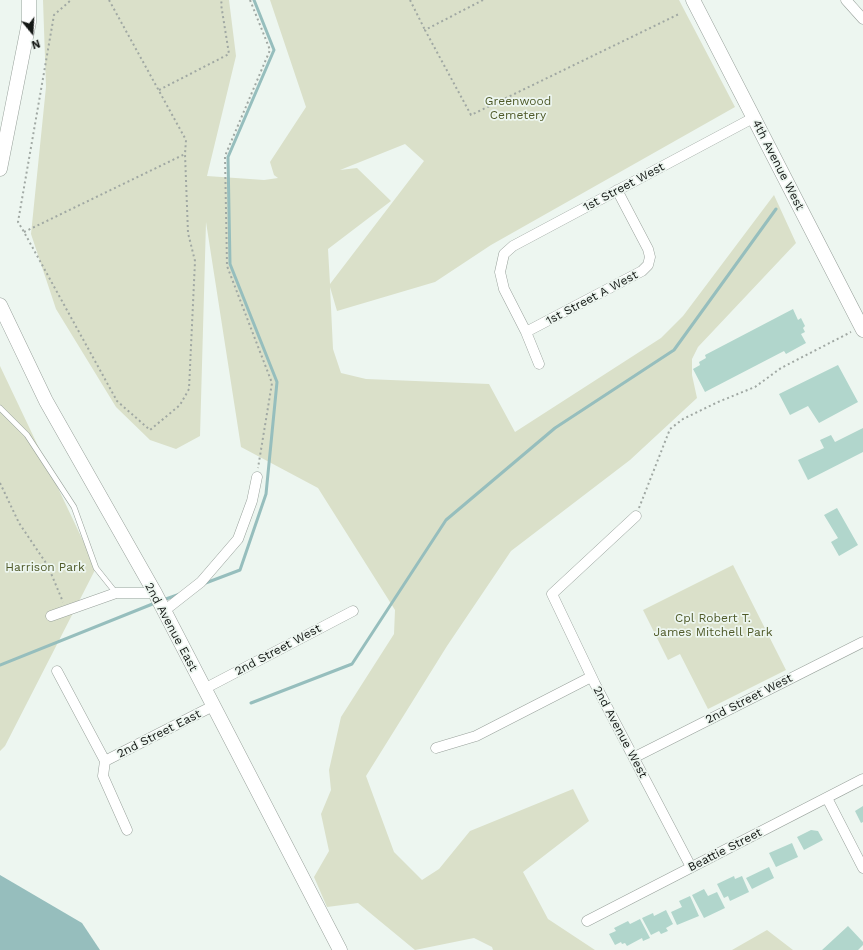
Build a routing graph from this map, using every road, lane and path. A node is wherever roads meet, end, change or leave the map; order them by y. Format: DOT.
graph roads {
  1 [pos="29,0"];
  2 [pos="71,0"];
  3 [pos="109,0"];
  4 [pos="222,0"];
  5 [pos="250,0"];
  6 [pos="410,0"];
  7 [pos="483,0"];
  8 [pos="693,0"];
  9 [pos="846,0"];
  10 [pos="679,14"];
  11 [pos="863,19"];
  12 [pos="425,30"];
  13 [pos="158,90"];
  14 [pos="753,118"];
  15 [pos="185,154"];
  16 [pos="0,169"];
  17 [pos="617,190"];
  18 [pos="24,232"];
  19 [pos="0,304"];
  20 [pos="862,329"];
  21 [pos="526,332"];
  22 [pos="539,364"];
  23 [pos="0,408"];
  24 [pos="257,477"];
  25 [pos="0,483"];
  26 [pos="636,516"];
  27 [pos="116,593"];
  28 [pos="155,594"];
  29 [pos="66,611"];
  30 [pos="164,611"];
  31 [pos="352,611"];
  32 [pos="51,616"];
  33 [pos="863,642"];
  34 [pos="58,671"];
  35 [pos="591,677"];
  36 [pos="204,689"];
  37 [pos="213,706"];
  38 [pos="436,748"];
  39 [pos="635,757"];
  40 [pos="105,761"];
  41 [pos="863,779"];
  42 [pos="827,798"];
  43 [pos="127,830"];
  44 [pos="691,867"];
  45 [pos="863,868"];
  46 [pos="587,921"];
  47 [pos="340,950"];
  1 -- 16 [label="main road"];
  2 -- 18 [label="path"];
  3 -- 13 [label="path"];
  4 -- 13 [label="path"];
  5 -- 24 [label="path"];
  6 -- 12 [label="path"];
  7 -- 12 [label="path"];
  8 -- 14 [label="main road, 4th Avenue West"];
  9 -- 11 [label="street"];
  10 -- 12 [label="path"];
  13 -- 15 [label="path"];
  14 -- 17 [label="street, 1st Street West"];
  14 -- 20 [label="main road, 4th Avenue West"];
  15 -- 18 [label="path"];
  15 -- 18 [label="path"];
  17 -- 21 [label="street, 1st Street West"];
  17 -- 21 [label="street, 1st Street A West"];
  19 -- 28 [label="main road, 2nd Avenue East"];
  20 -- 26 [label="path"];
  21 -- 22 [label="street"];
  23 -- 27 [label="lane"];
  24 -- 30 [label="street"];
  25 -- 29 [label="path"];
  26 -- 35 [label="street, 2nd Avenue West"];
  27 -- 28 [label="street"];
  27 -- 29 [label="street"];
  28 -- 30 [label="main road, 2nd Avenue East"];
  29 -- 32 [label="street"];
  30 -- 36 [label="main road, 2nd Avenue East"];
  31 -- 36 [label="street, 2nd Street West"];
  33 -- 39 [label="street, 2nd Street West"];
  34 -- 40 [label="street"];
  35 -- 38 [label="street"];
  35 -- 39 [label="street, 2nd Avenue West"];
  36 -- 37 [label="main road, 2nd Avenue East"];
  37 -- 40 [label="street, 2nd Street East"];
  37 -- 47 [label="main road, 2nd Avenue East"];
  39 -- 44 [label="street, 2nd Avenue West"];
  40 -- 43 [label="street"];
  41 -- 42 [label="street, Beattie Street"];
  42 -- 44 [label="street, Beattie Street"];
  42 -- 45 [label="street"];
  44 -- 46 [label="street, Beattie Street"];
}
